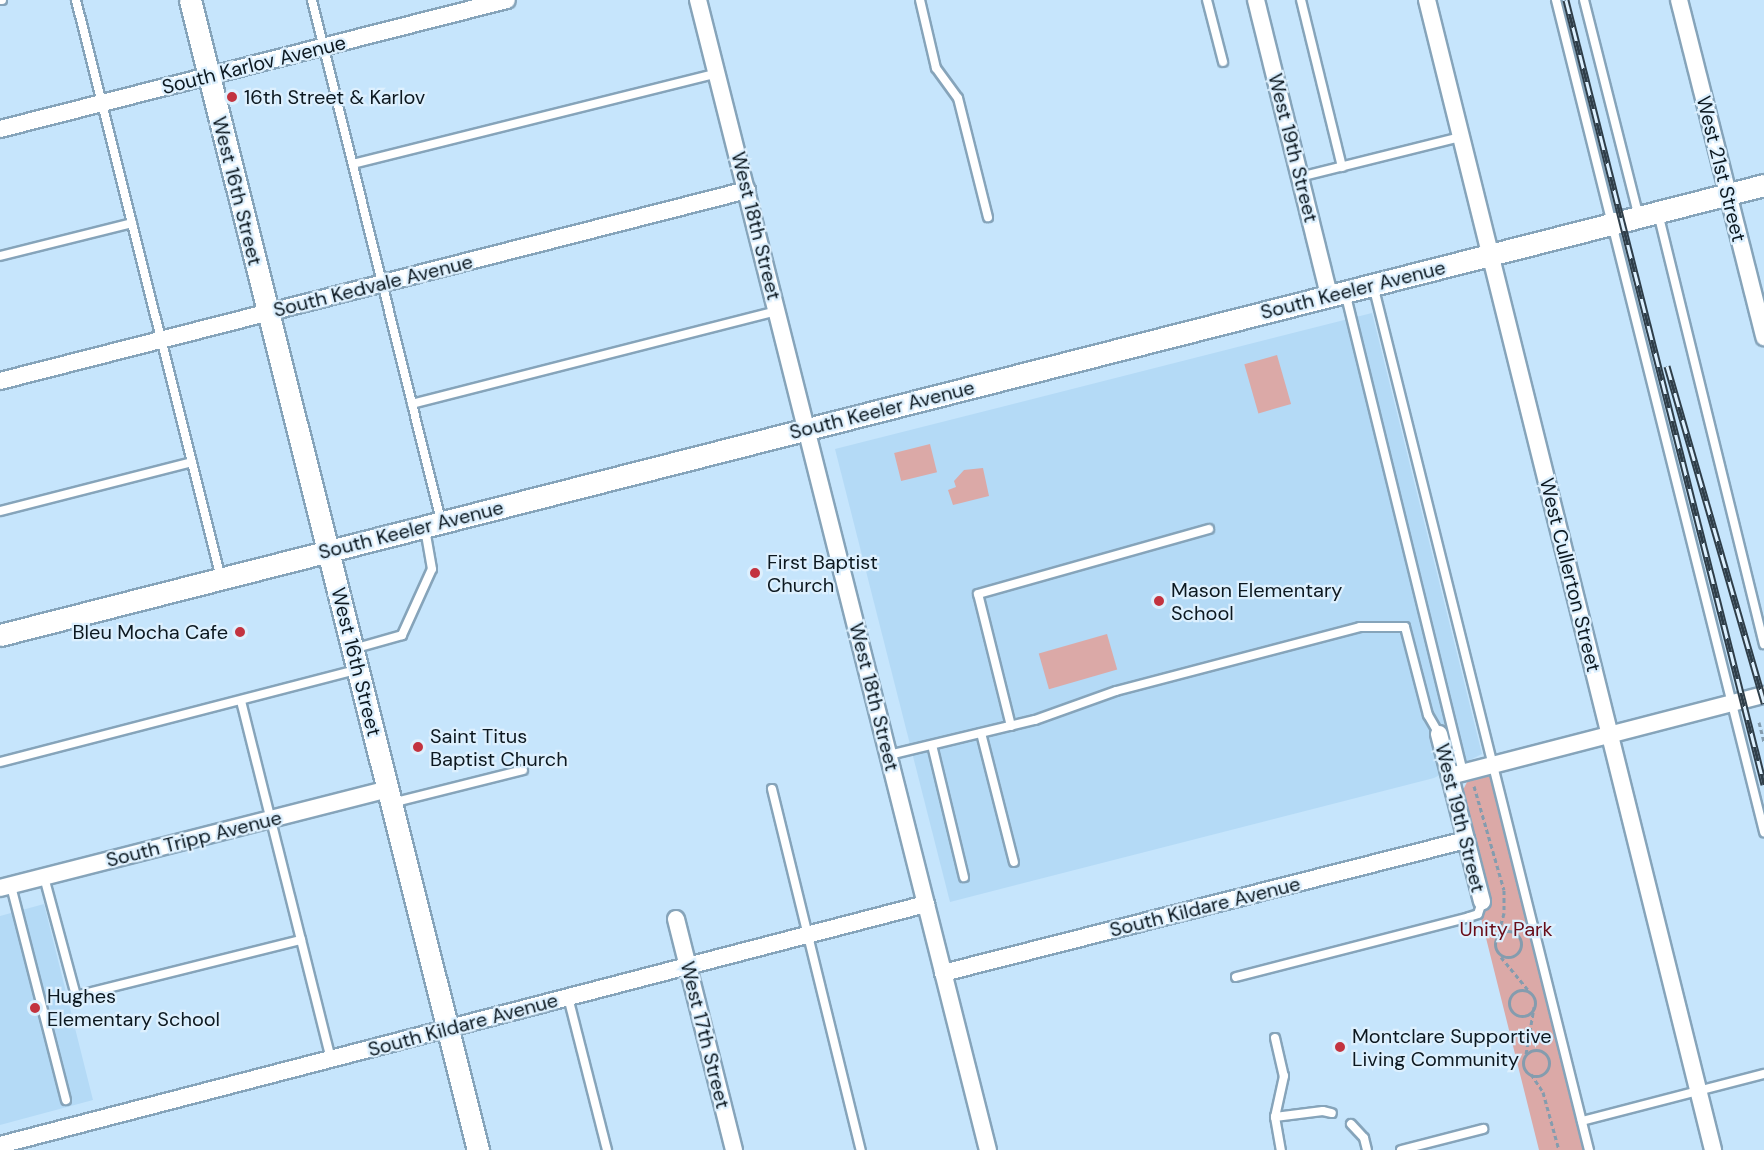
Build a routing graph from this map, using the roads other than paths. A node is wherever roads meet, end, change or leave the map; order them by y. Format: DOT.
graph roads {
  1 [pos="76,0"];
  2 [pos="190,0"];
  3 [pos="312,0"];
  4 [pos="507,0"];
  5 [pos="698,0"];
  6 [pos="920,0"];
  7 [pos="1207,0"];
  8 [pos="1256,0"];
  9 [pos="1301,0"];
  10 [pos="1427,0"];
  11 [pos="1556,0"];
  12 [pos="1584,0"];
  13 [pos="1679,0"];
  14 [pos="324,47"];
  15 [pos="1223,62"];
  16 [pos="717,73"];
  17 [pos="209,76"];
  18 [pos="102,103"];
  19 [pos="0,129"];
  20 [pos="1461,137"];
  21 [pos="353,164"];
  22 [pos="1342,167"];
  23 [pos="1300,177"];
  24 [pos="1764,185"];
  25 [pos="747,190"];
  26 [pos="1728,195"];
  27 [pos="1648,215"];
  28 [pos="988,217"];
  29 [pos="132,223"];
  30 [pos="1612,224"];
  31 [pos="1491,255"];
  32 [pos="0,256"];
  33 [pos="382,283"];
  34 [pos="1373,285"];
  35 [pos="1337,294"];
  36 [pos="778,311"];
  37 [pos="268,312"];
  38 [pos="1764,337"];
  39 [pos="161,340"];
  40 [pos="0,381"];
  41 [pos="412,404"];
  42 [pos="807,429"];
  43 [pos="192,462"];
  44 [pos="0,511"];
  45 [pos="433,524"];
  46 [pos="1209,528"];
  47 [pos="328,551"];
  48 [pos="221,578"];
  49 [pos="0,635"];
  50 [pos="1764,644"];
  51 [pos="353,650"];
  52 [pos="358,670"];
  53 [pos="1764,695"];
  54 [pos="241,701"];
  55 [pos="1731,703"];
  56 [pos="1011,726"];
  57 [pos="981,733"];
  58 [pos="1439,734"];
  59 [pos="1610,734"];
  60 [pos="932,745"];
  61 [pos="888,755"];
  62 [pos="0,762"];
  63 [pos="1493,764"];
  64 [pos="523,770"];
  65 [pos="1456,774"];
  66 [pos="772,789"];
  67 [pos="390,796"];
  68 [pos="270,819"];
  69 [pos="1764,832"];
  70 [pos="1466,840"];
  71 [pos="1014,862"];
  72 [pos="44,877"];
  73 [pos="964,877"];
  74 [pos="5,887"];
  75 [pos="1482,902"];
  76 [pos="926,904"];
  77 [pos="676,919"];
  78 [pos="808,935"];
  79 [pos="301,940"];
  80 [pos="688,966"];
  81 [pos="943,973"];
  82 [pos="1236,977"];
  83 [pos="568,997"];
  84 [pos="448,1028"];
  85 [pos="1275,1038"];
  86 [pos="331,1059"];
  87 [pos="1764,1074"];
  88 [pos="1698,1091"];
  89 [pos="66,1100"];
  90 [pos="1332,1113"];
  91 [pos="1275,1117"];
  92 [pos="1582,1121"];
  93 [pos="1352,1124"];
  94 [pos="1483,1129"];
  95 [pos="0,1145"];
  96 [pos="476,1150"];
  97 [pos="607,1150"];
  98 [pos="734,1150"];
  99 [pos="861,1150"];
  100 [pos="988,1150"];
  101 [pos="1281,1150"];
  102 [pos="1367,1150"];
  103 [pos="1401,1150"];
  104 [pos="1589,1150"];
  105 [pos="1713,1150"];
  1 -- 18 [label="lane"];
  2 -- 17 [label="street, West 16th Street"];
  3 -- 14 [label="lane"];
  4 -- 14 [label="street, South Karlov Avenue"];
  5 -- 16 [label="street, West 18th Street"];
  6 -- 28 [label="lane"];
  7 -- 15 [label="lane"];
  8 -- 23 [label="street, West 19th Street"];
  9 -- 22 [label="lane"];
  10 -- 20 [label="street, West Cullerton Street"];
  11 -- 30 [label="lane"];
  12 -- 27 [label="lane"];
  13 -- 26 [label="street, West 21st Street"];
  14 -- 17 [label="street, South Karlov Avenue"];
  14 -- 21 [label="lane"];
  16 -- 21 [label="lane"];
  16 -- 25 [label="street, West 18th Street"];
  17 -- 18 [label="street, South Karlov Avenue"];
  17 -- 37 [label="street, West 16th Street"];
  18 -- 19 [label="street, South Karlov Avenue"];
  18 -- 29 [label="lane"];
  20 -- 22 [label="lane"];
  20 -- 31 [label="street, West Cullerton Street"];
  21 -- 33 [label="lane"];
  22 -- 23 [label="lane"];
  23 -- 35 [label="street, West 19th Street"];
  24 -- 26 [label="street, South Keeler Avenue"];
  25 -- 33 [label="street, South Kedvale Avenue"];
  25 -- 36 [label="street, West 18th Street"];
  26 -- 27 [label="street, South Keeler Avenue"];
  26 -- 38 [label="street, West 21st Street"];
  27 -- 30 [label="street, South Keeler Avenue"];
  27 -- 50 [label="lane"];
  29 -- 32 [label="lane"];
  29 -- 39 [label="lane"];
  30 -- 31 [label="street, South Keeler Avenue"];
  30 -- 55 [label="lane"];
  31 -- 34 [label="street, South Keeler Avenue"];
  31 -- 59 [label="street, West Cullerton Street"];
  33 -- 37 [label="street, South Kedvale Avenue"];
  33 -- 41 [label="lane"];
  34 -- 35 [label="street, South Keeler Avenue"];
  34 -- 63 [label="lane"];
  35 -- 42 [label="street, South Keeler Avenue"];
  35 -- 65 [label="lane"];
  36 -- 41 [label="lane"];
  36 -- 42 [label="street, West 18th Street"];
  37 -- 39 [label="street, South Kedvale Avenue"];
  37 -- 47 [label="street, West 16th Street"];
  39 -- 40 [label="street, South Kedvale Avenue"];
  39 -- 43 [label="lane"];
  41 -- 45 [label="lane"];
  42 -- 45 [label="street, South Keeler Avenue"];
  42 -- 61 [label="street, West 18th Street"];
  43 -- 44 [label="lane"];
  43 -- 48 [label="lane"];
  45 -- 47 [label="street, South Keeler Avenue"];
  45 -- 51 [label="lane"];
  46 -- 56 [label="lane"];
  47 -- 48 [label="street, South Keeler Avenue"];
  47 -- 51 [label="street, West 16th Street"];
  48 -- 49 [label="street, South Keeler Avenue"];
  51 -- 52 [label="street, West 16th Street"];
  52 -- 54 [label="lane"];
  52 -- 67 [label="street, West 16th Street"];
  53 -- 55 [label="street"];
  54 -- 62 [label="lane"];
  54 -- 68 [label="lane"];
  55 -- 59 [label="street"];
  55 -- 69 [label="lane"];
  56 -- 57 [label="lane"];
  56 -- 58 [label="lane"];
  57 -- 60 [label="lane"];
  57 -- 71 [label="lane"];
  58 -- 65 [label="street, West 19th Street"];
  59 -- 63 [label="street"];
  59 -- 88 [label="street, West Cullerton Street"];
  60 -- 61 [label="lane"];
  60 -- 73 [label="lane"];
  61 -- 76 [label="street, West 18th Street"];
  63 -- 65 [label="street"];
  63 -- 92 [label="lane"];
  64 -- 67 [label="lane"];
  65 -- 70 [label="street, West 19th Street"];
  66 -- 78 [label="lane"];
  67 -- 68 [label="street, South Tripp Avenue"];
  67 -- 84 [label="street, West 16th Street"];
  68 -- 72 [label="street, South Tripp Avenue"];
  68 -- 79 [label="lane"];
  70 -- 75 [label="street, West 19th Street"];
  70 -- 81 [label="street, South Kildare Avenue"];
  72 -- 74 [label="street, South Tripp Avenue"];
  72 -- 79 [label="lane"];
  74 -- 89 [label="lane"];
  75 -- 82 [label="lane"];
  76 -- 78 [label="street, South Kildare Avenue"];
  76 -- 81 [label="street, West 18th Street"];
  77 -- 80 [label="street, West 17th Street"];
  78 -- 80 [label="street, South Kildare Avenue"];
  78 -- 99 [label="lane"];
  79 -- 86 [label="lane"];
  80 -- 83 [label="street, South Kildare Avenue"];
  80 -- 98 [label="street, West 17th Street"];
  81 -- 100 [label="street, West 18th Street"];
  83 -- 84 [label="street, South Kildare Avenue"];
  83 -- 97 [label="lane"];
  84 -- 86 [label="street, South Kildare Avenue"];
  84 -- 96 [label="street, West 16th Street"];
  85 -- 91 [label="lane"];
  86 -- 95 [label="street, South Kildare Avenue"];
  87 -- 88 [label="lane"];
  88 -- 92 [label="lane"];
  88 -- 105 [label="street, West Cullerton Street"];
  90 -- 91 [label="lane"];
  91 -- 101 [label="lane"];
  92 -- 104 [label="lane"];
  93 -- 102 [label="lane"];
  94 -- 103 [label="lane"];
}
